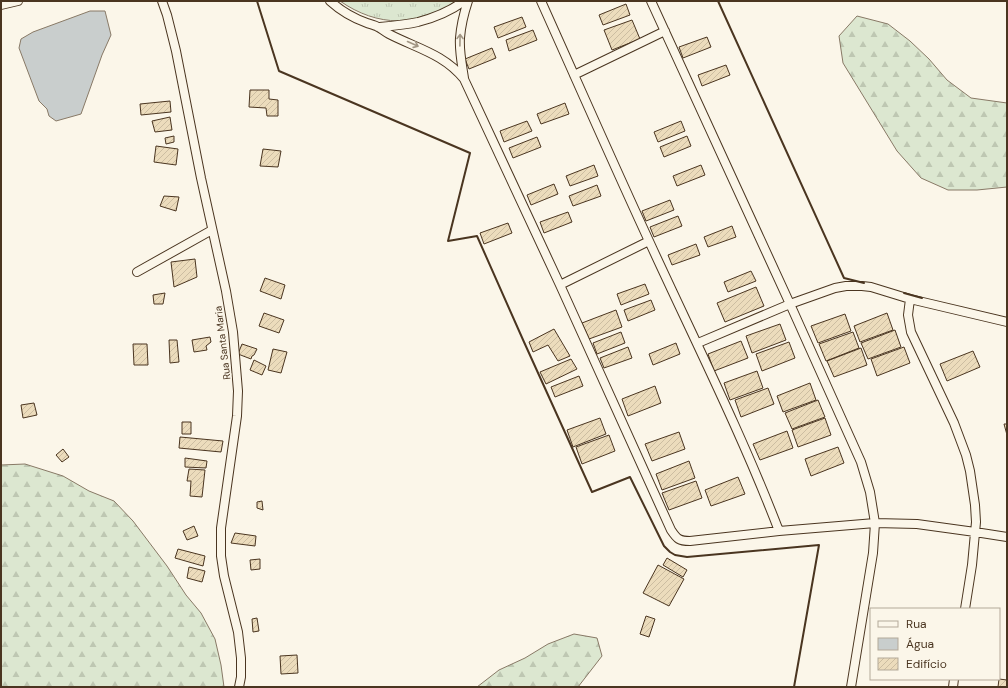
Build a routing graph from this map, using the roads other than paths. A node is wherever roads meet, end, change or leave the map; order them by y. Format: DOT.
graph roads {
  1 [pos="18,1"];
  2 [pos="162,1"];
  3 [pos="330,1"];
  4 [pos="464,1"];
  5 [pos="468,1"];
  6 [pos="541,1"];
  7 [pos="651,1"];
  8 [pos="1,5"];
  9 [pos="378,27"];
  10 [pos="664,31"];
  11 [pos="574,75"];
  12 [pos="464,79"];
  13 [pos="212,230"];
  14 [pos="649,241"];
  15 [pos="137,272"];
  16 [pos="560,285"];
  17 [pos="910,299"];
  18 [pos="790,304"];
  19 [pos="1007,322"];
  20 [pos="698,343"];
  21 [pos="875,523"];
  22 [pos="779,531"];
  23 [pos="975,532"];
  24 [pos="1007,538"];
  25 [pos="965,608"];
  26 [pos="239,687"];
  27 [pos="851,687"];
  1 -- 8 [label="street"];
  2 -- 13 [label="street, Rua Santa Maria"];
  3 -- 9 [label="street"];
  4 -- 9 [label="street"];
  12 -- 5 [label="street, one-way"];
  6 -- 11 [label="street"];
  7 -- 10 [label="street"];
  9 -- 12 [label="street, one-way"];
  10 -- 11 [label="street"];
  10 -- 18 [label="street"];
  11 -- 14 [label="street"];
  12 -- 16 [label="street"];
  13 -- 15 [label="street"];
  13 -- 26 [label="street, Rua Santa Maria"];
  14 -- 16 [label="street"];
  14 -- 20 [label="street"];
  16 -- 22 [label="street"];
  17 -- 18 [label="street"];
  17 -- 19 [label="street"];
  17 -- 23 [label="street"];
  18 -- 20 [label="street"];
  18 -- 21 [label="street"];
  20 -- 22 [label="street"];
  21 -- 22 [label="street"];
  21 -- 23 [label="street"];
  21 -- 27 [label="street"];
  23 -- 24 [label="street"];
  23 -- 25 [label="street"];
}
